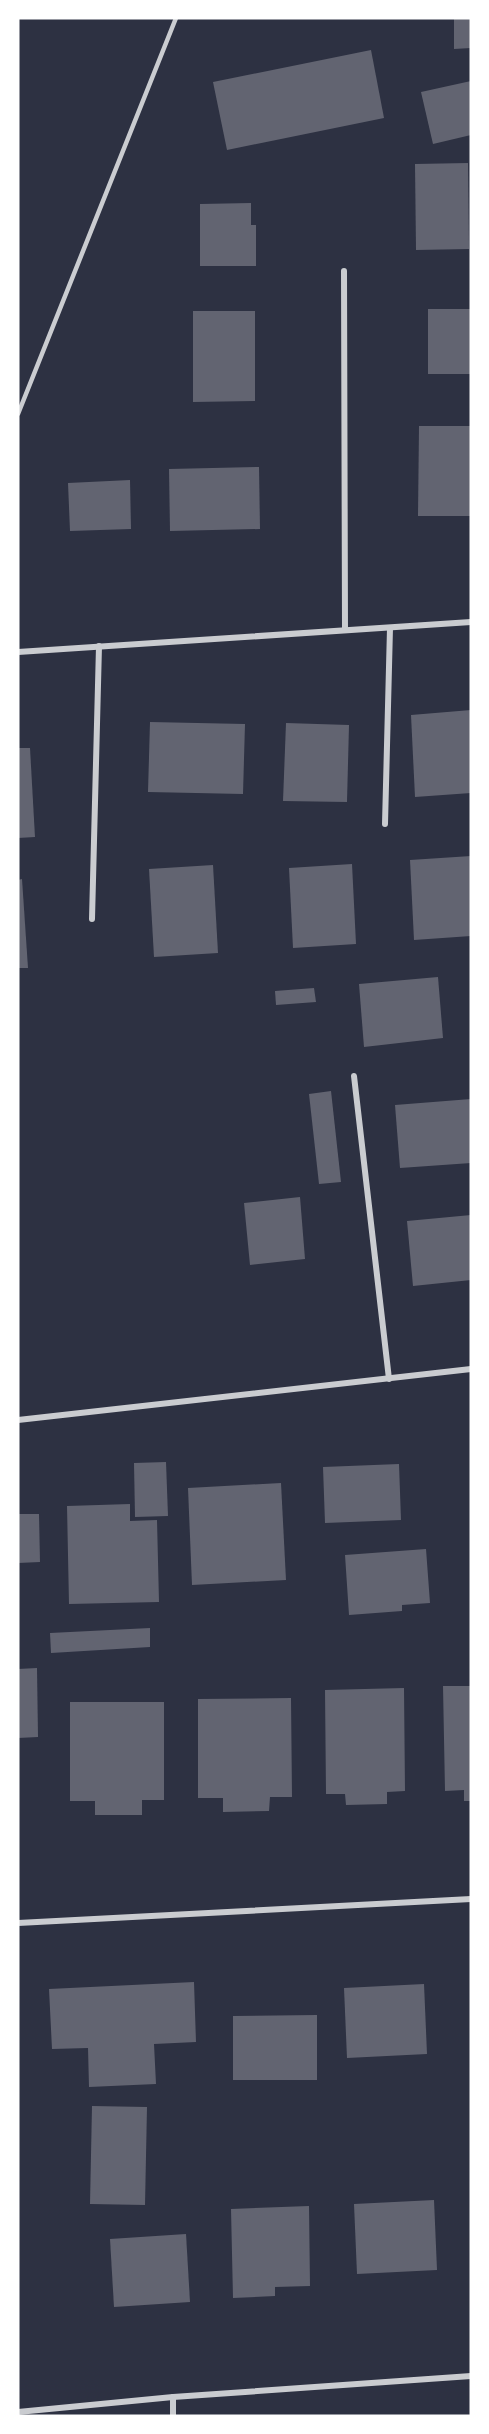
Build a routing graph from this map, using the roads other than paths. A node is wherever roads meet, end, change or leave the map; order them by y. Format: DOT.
graph roads {
  1 [pos="176,18"];
  2 [pos="344,271"];
  3 [pos="18,414"];
  4 [pos="471,622"];
  5 [pos="390,628"];
  6 [pos="345,630"];
  7 [pos="99,646"];
  8 [pos="18,652"];
  9 [pos="385,824"];
  10 [pos="92,919"];
  11 [pos="354,1076"];
  12 [pos="471,1369"];
  13 [pos="389,1378"];
  14 [pos="18,1420"];
  15 [pos="471,1899"];
  16 [pos="18,1923"];
  17 [pos="471,2376"];
  18 [pos="173,2397"];
  19 [pos="18,2412"];
  20 [pos="173,2416"];
  1 -- 3 [label="lane"];
  2 -- 6 [label="street"];
  4 -- 5 [label="street"];
  5 -- 6 [label="street"];
  5 -- 9 [label="street"];
  6 -- 7 [label="street"];
  7 -- 8 [label="street"];
  7 -- 10 [label="street"];
  11 -- 13 [label="street"];
  12 -- 13 [label="street"];
  13 -- 14 [label="street"];
  15 -- 16 [label="street"];
  17 -- 18 [label="street"];
  18 -- 19 [label="street"];
  18 -- 20 [label="street"];
}
